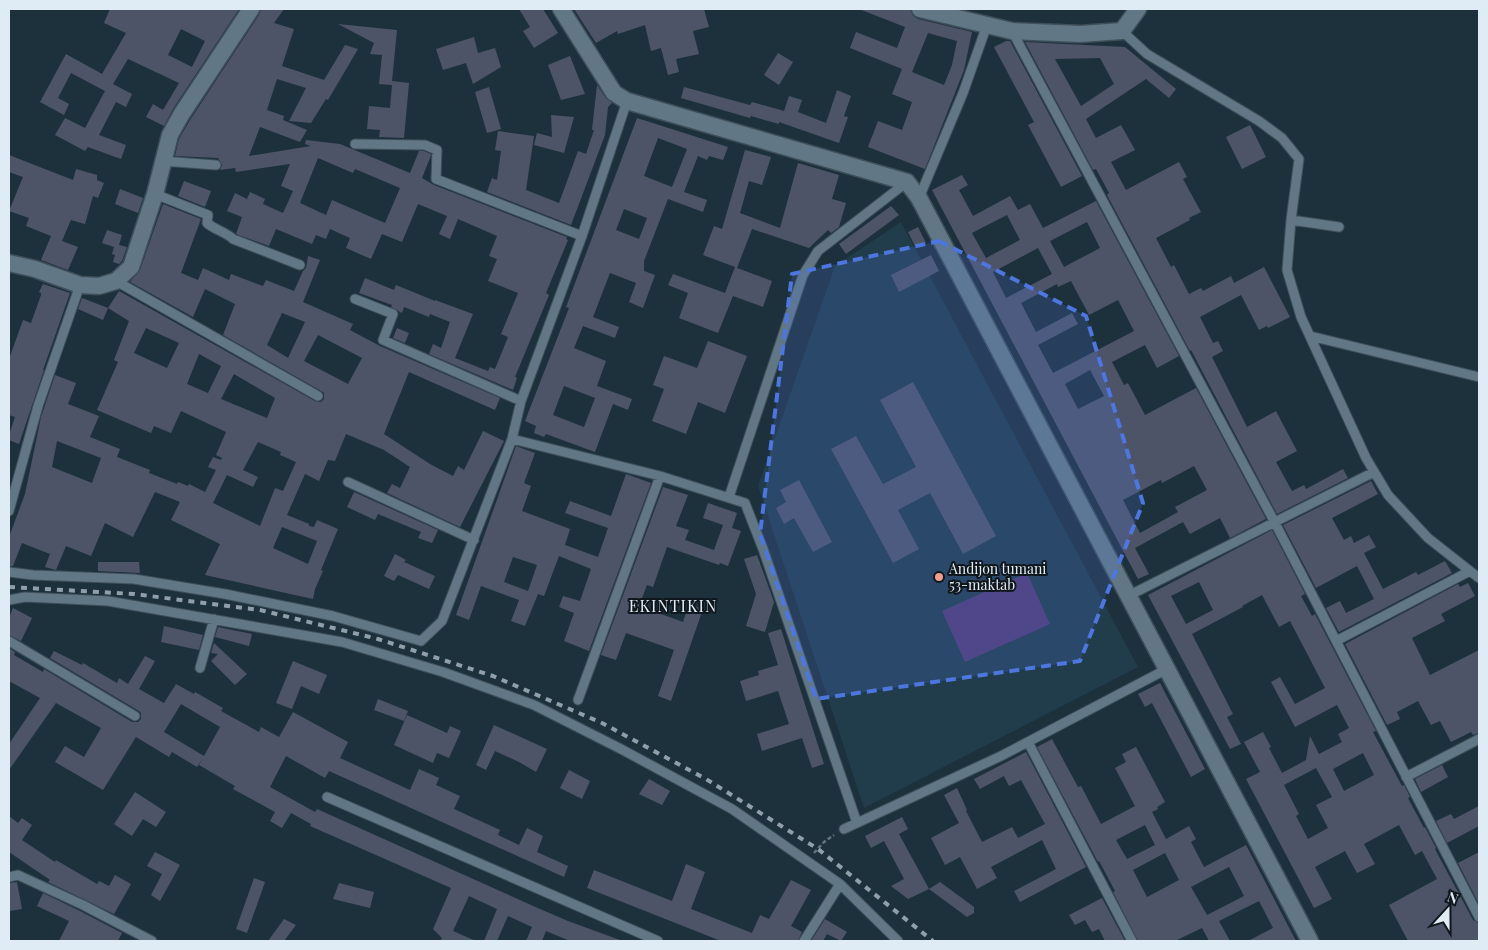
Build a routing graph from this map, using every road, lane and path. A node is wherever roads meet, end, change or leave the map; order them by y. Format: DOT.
graph roads {
  1 [pos="251,9"];
  2 [pos="561,9"];
  3 [pos="920,9"];
  4 [pos="1138,9"];
  5 [pos="987,25"];
  6 [pos="1012,31"];
  7 [pos="1122,31"];
  8 [pos="627,101"];
  9 [pos="356,144"];
  10 [pos="162,161"];
  11 [pos="216,165"];
  12 [pos="907,182"];
  13 [pos="155,194"];
  14 [pos="919,198"];
  15 [pos="1291,220"];
  16 [pos="1339,227"];
  17 [pos="582,236"];
  18 [pos="9,263"];
  19 [pos="300,265"];
  20 [pos="116,281"];
  21 [pos="80,284"];
  22 [pos="355,299"];
  23 [pos="1310,336"];
  24 [pos="1479,377"];
  25 [pos="318,396"];
  26 [pos="521,401"];
  27 [pos="512,439"];
  28 [pos="1374,472"];
  29 [pos="660,476"];
  30 [pos="348,482"];
  31 [pos="729,497"];
  32 [pos="9,510"];
  33 [pos="1274,521"];
  34 [pos="474,540"];
  35 [pos="1470,571"];
  36 [pos="9,572"];
  37 [pos="1479,578"];
  38 [pos="1128,596"];
  39 [pos="9,600"];
  40 [pos="214,619"];
  41 [pos="9,641"];
  42 [pos="1336,641"];
  43 [pos="200,668"];
  44 [pos="1167,669"];
  45 [pos="578,700"];
  46 [pos="135,716"];
  47 [pos="1479,739"];
  48 [pos="1028,742"];
  49 [pos="1406,777"];
  50 [pos="327,797"];
  51 [pos="857,823"];
  52 [pos="844,829"];
  53 [pos="808,862"];
  54 [pos="9,877"];
  55 [pos="840,884"];
  56 [pos="1479,917"];
  57 [pos="152,941"];
  58 [pos="658,941"];
  59 [pos="804,941"];
  60 [pos="898,941"];
  61 [pos="1132,941"];
  62 [pos="1310,941"];
  1 -- 10 [label="street"];
  2 -- 8 [label="street"];
  3 -- 5 [label="street"];
  4 -- 7 [label="street"];
  5 -- 6 [label="street"];
  5 -- 14 [label="lane"];
  6 -- 7 [label="street"];
  6 -- 33 [label="lane"];
  7 -- 15 [label="lane"];
  8 -- 12 [label="street"];
  8 -- 17 [label="lane"];
  9 -- 17 [label="lane"];
  10 -- 11 [label="lane"];
  10 -- 13 [label="street"];
  12 -- 14 [label="street"];
  12 -- 31 [label="lane"];
  13 -- 19 [label="lane"];
  13 -- 20 [label="street"];
  14 -- 38 [label="street"];
  15 -- 16 [label="lane"];
  15 -- 23 [label="lane"];
  17 -- 26 [label="lane"];
  18 -- 21 [label="street"];
  20 -- 21 [label="street"];
  20 -- 25 [label="lane"];
  21 -- 32 [label="lane"];
  22 -- 26 [label="lane"];
  23 -- 24 [label="lane"];
  23 -- 28 [label="lane"];
  26 -- 27 [label="lane"];
  27 -- 29 [label="lane"];
  27 -- 34 [label="lane"];
  28 -- 33 [label="lane"];
  28 -- 35 [label="lane"];
  29 -- 31 [label="lane"];
  29 -- 45 [label="lane"];
  30 -- 34 [label="lane"];
  31 -- 51 [label="lane"];
  33 -- 38 [label="lane"];
  33 -- 42 [label="lane"];
  34 -- 36 [label="lane"];
  35 -- 37 [label="lane"];
  35 -- 42 [label="lane"];
  38 -- 44 [label="street"];
  39 -- 40 [label="lane"];
  40 -- 43 [label="lane"];
  40 -- 53 [label="lane"];
  41 -- 46 [label="lane"];
  42 -- 49 [label="lane"];
  44 -- 48 [label="lane"];
  44 -- 62 [label="street"];
  47 -- 49 [label="lane"];
  48 -- 51 [label="lane"];
  48 -- 61 [label="lane"];
  49 -- 56 [label="lane"];
  50 -- 58 [label="lane"];
  51 -- 52 [label="lane"];
  52 -- 53 [label="path"];
  53 -- 55 [label="lane"];
  54 -- 57 [label="lane"];
  55 -- 59 [label="lane"];
  55 -- 60 [label="lane"];
}
